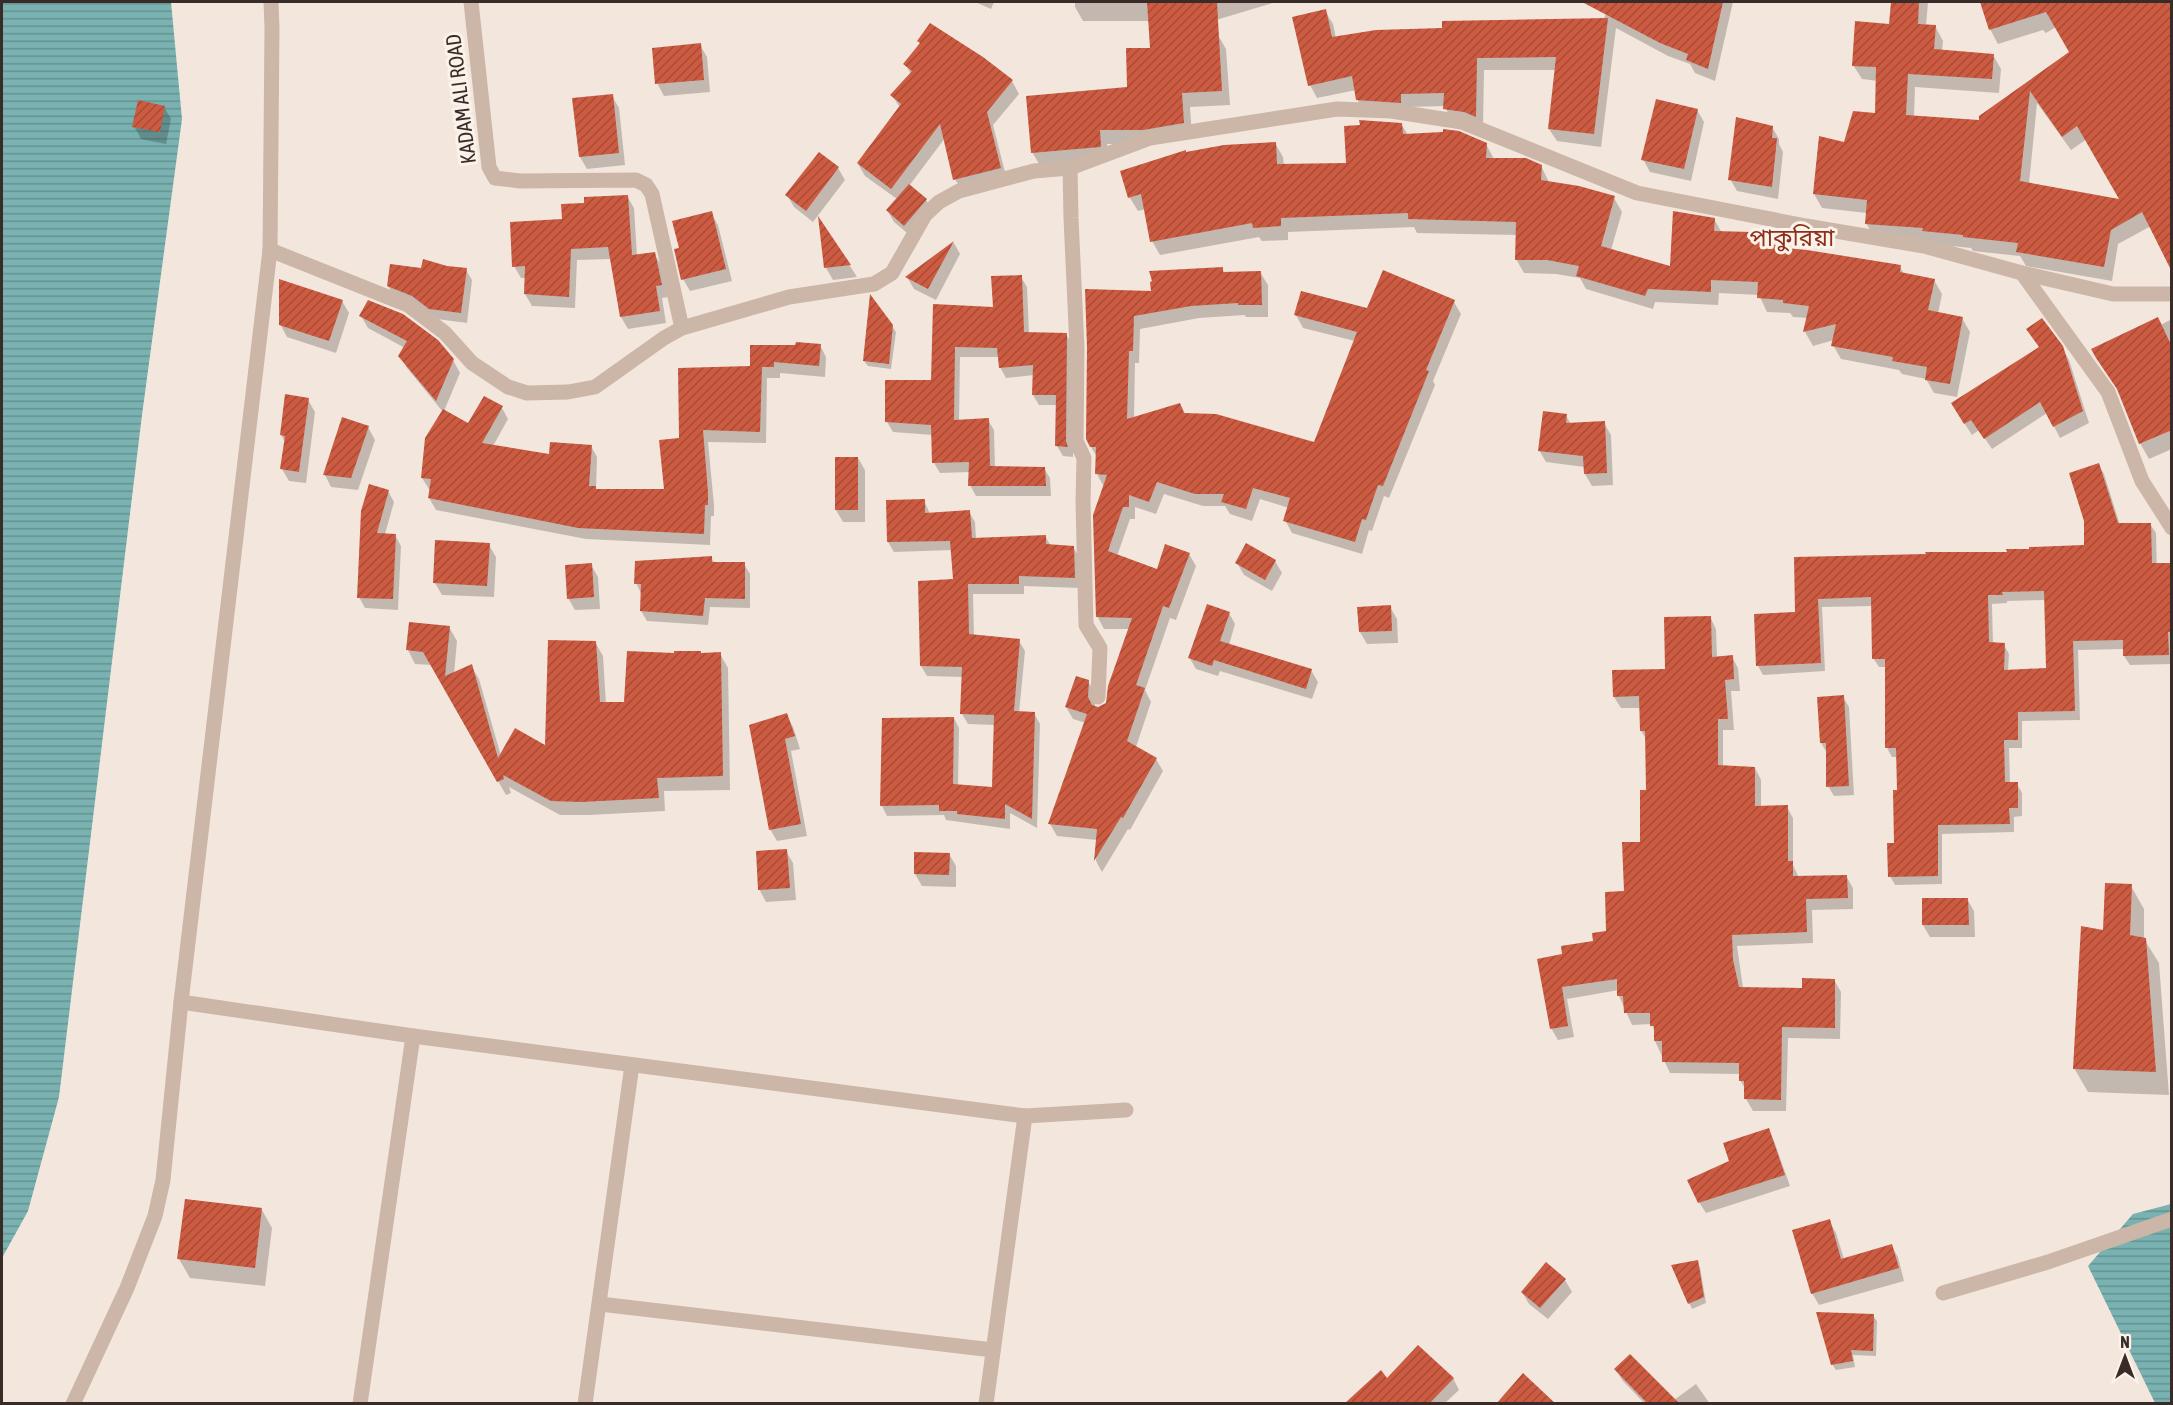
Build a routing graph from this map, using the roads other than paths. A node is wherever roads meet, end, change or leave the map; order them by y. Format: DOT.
graph roads {
  1 [pos="271,2"];
  2 [pos="471,2"];
  3 [pos="1070,168"];
  4 [pos="270,250"];
  5 [pos="2022,273"];
  6 [pos="2172,294"];
  7 [pos="682,328"];
  8 [pos="2172,528"];
  9 [pos="1098,697"];
  10 [pos="181,1002"];
  11 [pos="413,1036"];
  12 [pos="632,1065"];
  13 [pos="1126,1110"];
  14 [pos="1024,1116"];
  15 [pos="2172,1219"];
  16 [pos="1943,1293"];
  17 [pos="600,1304"];
  18 [pos="993,1350"];
  19 [pos="73,1404"];
  20 [pos="360,1404"];
  21 [pos="585,1404"];
  22 [pos="986,1404"];
  1 -- 4 [label="street"];
  2 -- 7 [label="street, KADAM ALI ROAD"];
  3 -- 5 [label="street"];
  3 -- 7 [label="street"];
  3 -- 9 [label="street"];
  4 -- 7 [label="street"];
  4 -- 10 [label="street"];
  5 -- 6 [label="street"];
  5 -- 8 [label="street"];
  10 -- 11 [label="street"];
  10 -- 19 [label="street"];
  11 -- 12 [label="street"];
  11 -- 20 [label="street"];
  12 -- 14 [label="street"];
  12 -- 17 [label="street"];
  13 -- 14 [label="street"];
  14 -- 18 [label="street"];
  15 -- 16 [label="street"];
  17 -- 18 [label="street"];
  17 -- 21 [label="street"];
  18 -- 22 [label="street"];
}
